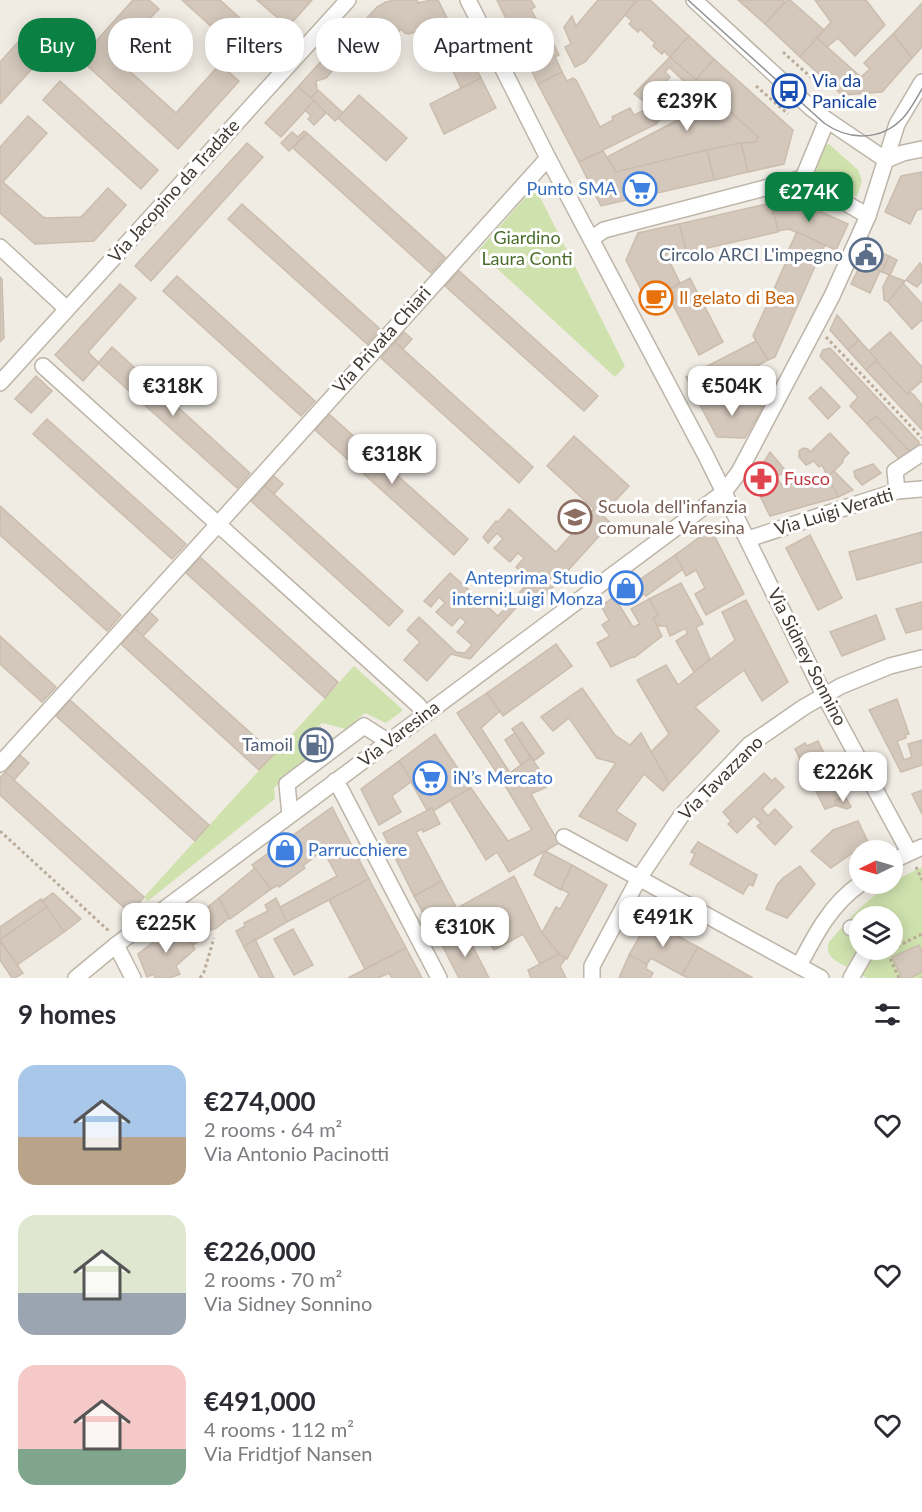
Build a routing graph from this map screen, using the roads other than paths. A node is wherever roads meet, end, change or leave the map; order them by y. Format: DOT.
graph roads {
  1 [pos="348,0"];
  2 [pos="468,0"];
  3 [pos="694,0"];
  4 [pos="922,82"];
  5 [pos="826,120"];
  6 [pos="922,149"];
  7 [pos="548,158"];
  8 [pos="886,160"];
  9 [pos="803,178"];
  10 [pos="868,216"];
  11 [pos="591,239"];
  12 [pos="0,247"];
  13 [pos="67,309"];
  14 [pos="43,366"];
  15 [pos="0,383"];
  16 [pos="922,453"];
  17 [pos="922,489"];
  18 [pos="897,491"];
  19 [pos="724,492"];
  20 [pos="218,524"];
  21 [pos="748,539"];
  22 [pos="922,658"];
  23 [pos="824,695"];
  24 [pos="422,710"];
  25 [pos="389,741"];
  26 [pos="0,764"];
  27 [pos="335,782"];
  28 [pos="290,815"];
  29 [pos="564,837"];
  30 [pos="916,849"];
  31 [pos="639,878"];
  32 [pos="849,891"];
  33 [pos="113,938"];
  34 [pos="861,960"];
  35 [pos="799,966"];
  36 [pos="76,978"];
  37 [pos="133,978"];
  38 [pos="439,978"];
  39 [pos="592,978"];
  40 [pos="821,978"];
  41 [pos="851,978"];
  1 -- 13 [label="street, Via Jacopino da Tradate"];
  2 -- 7 [label="street, Via Sidney Sonnino"];
  3 -- 5 [label="street"];
  4 -- 8 [label="street, Via Varesina"];
  5 -- 8 [label="street"];
  5 -- 9 [label="street"];
  6 -- 8 [label="street"];
  7 -- 11 [label="street, Via Sidney Sonnino"];
  7 -- 20 [label="street, Via Privata Chiari"];
  8 -- 10 [label="street, Via Varesina"];
  9 -- 10 [label="street"];
  9 -- 11 [label="street"];
  10 -- 19 [label="street, Via Varesina"];
  11 -- 19 [label="street, Via Sidney Sonnino"];
  12 -- 13 [label="street"];
  13 -- 15 [label="street, Via Jacopino da Tradate"];
  14 -- 20 [label="street"];
  16 -- 18 [label="street"];
  17 -- 18 [label="street, Via Luigi Veratti"];
  18 -- 21 [label="street, Via Luigi Veratti"];
  19 -- 21 [label="street, Via Sidney Sonnino"];
  19 -- 24 [label="street, Via Varesina"];
  20 -- 24 [label="street"];
  20 -- 26 [label="street, Via Privata Chiari"];
  21 -- 23 [label="street, Via Sidney Sonnino"];
  22 -- 23 [label="street, Via Tavazzano"];
  23 -- 30 [label="street, Via Sidney Sonnino"];
  23 -- 31 [label="street, Via Tavazzano"];
  24 -- 25 [label="street, Via Varesina"];
  25 -- 27 [label="street, Via Varesina"];
  25 -- 28 [label="street"];
  27 -- 28 [label="street, Via Varesina"];
  27 -- 38 [label="street"];
  28 -- 33 [label="street, Via Varesina"];
  29 -- 31 [label="street"];
  31 -- 35 [label="street"];
  31 -- 39 [label="street, Via Tavazzano"];
  32 -- 35 [label="street"];
  33 -- 36 [label="street, Via Varesina"];
  33 -- 37 [label="street"];
  34 -- 41 [label="street"];
  35 -- 40 [label="street"];
}
